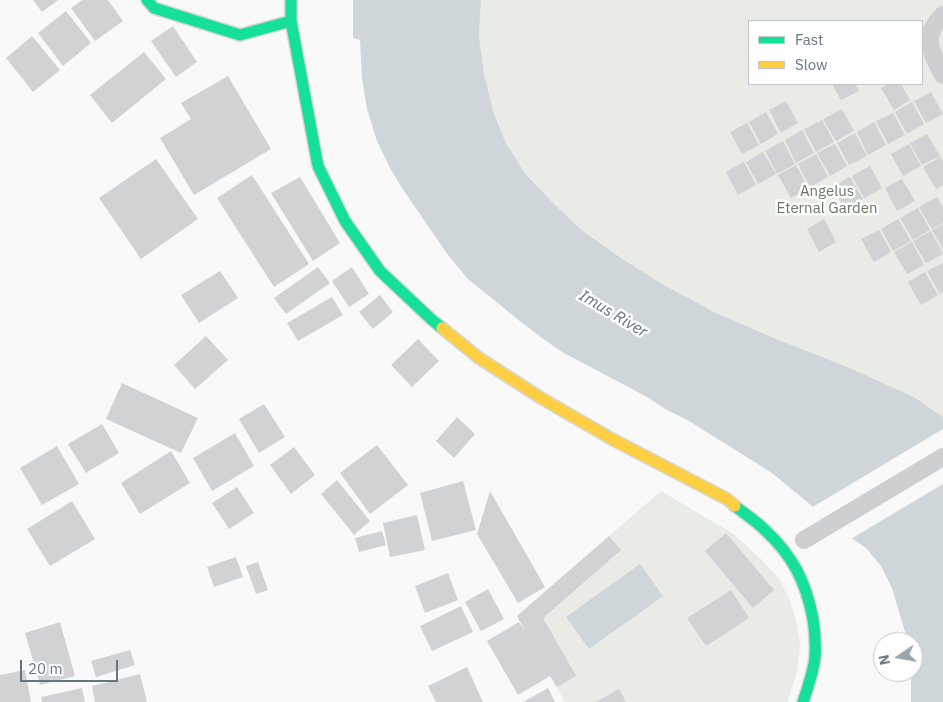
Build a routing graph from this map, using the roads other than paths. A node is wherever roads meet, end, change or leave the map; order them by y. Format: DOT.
graph roads {
  1 [pos="147,0"];
  2 [pos="291,0"];
  3 [pos="943,15"];
  4 [pos="291,21"];
  5 [pos="943,75"];
  6 [pos="943,457"];
  7 [pos="804,540"];
  8 [pos="804,702"];
  1 -- 4 [label="main road"];
  2 -- 4 [label="main road"];
  3 -- 5 [label="lane"];
  4 -- 8 [label="main road"];
  6 -- 7 [label="lane"];
}
